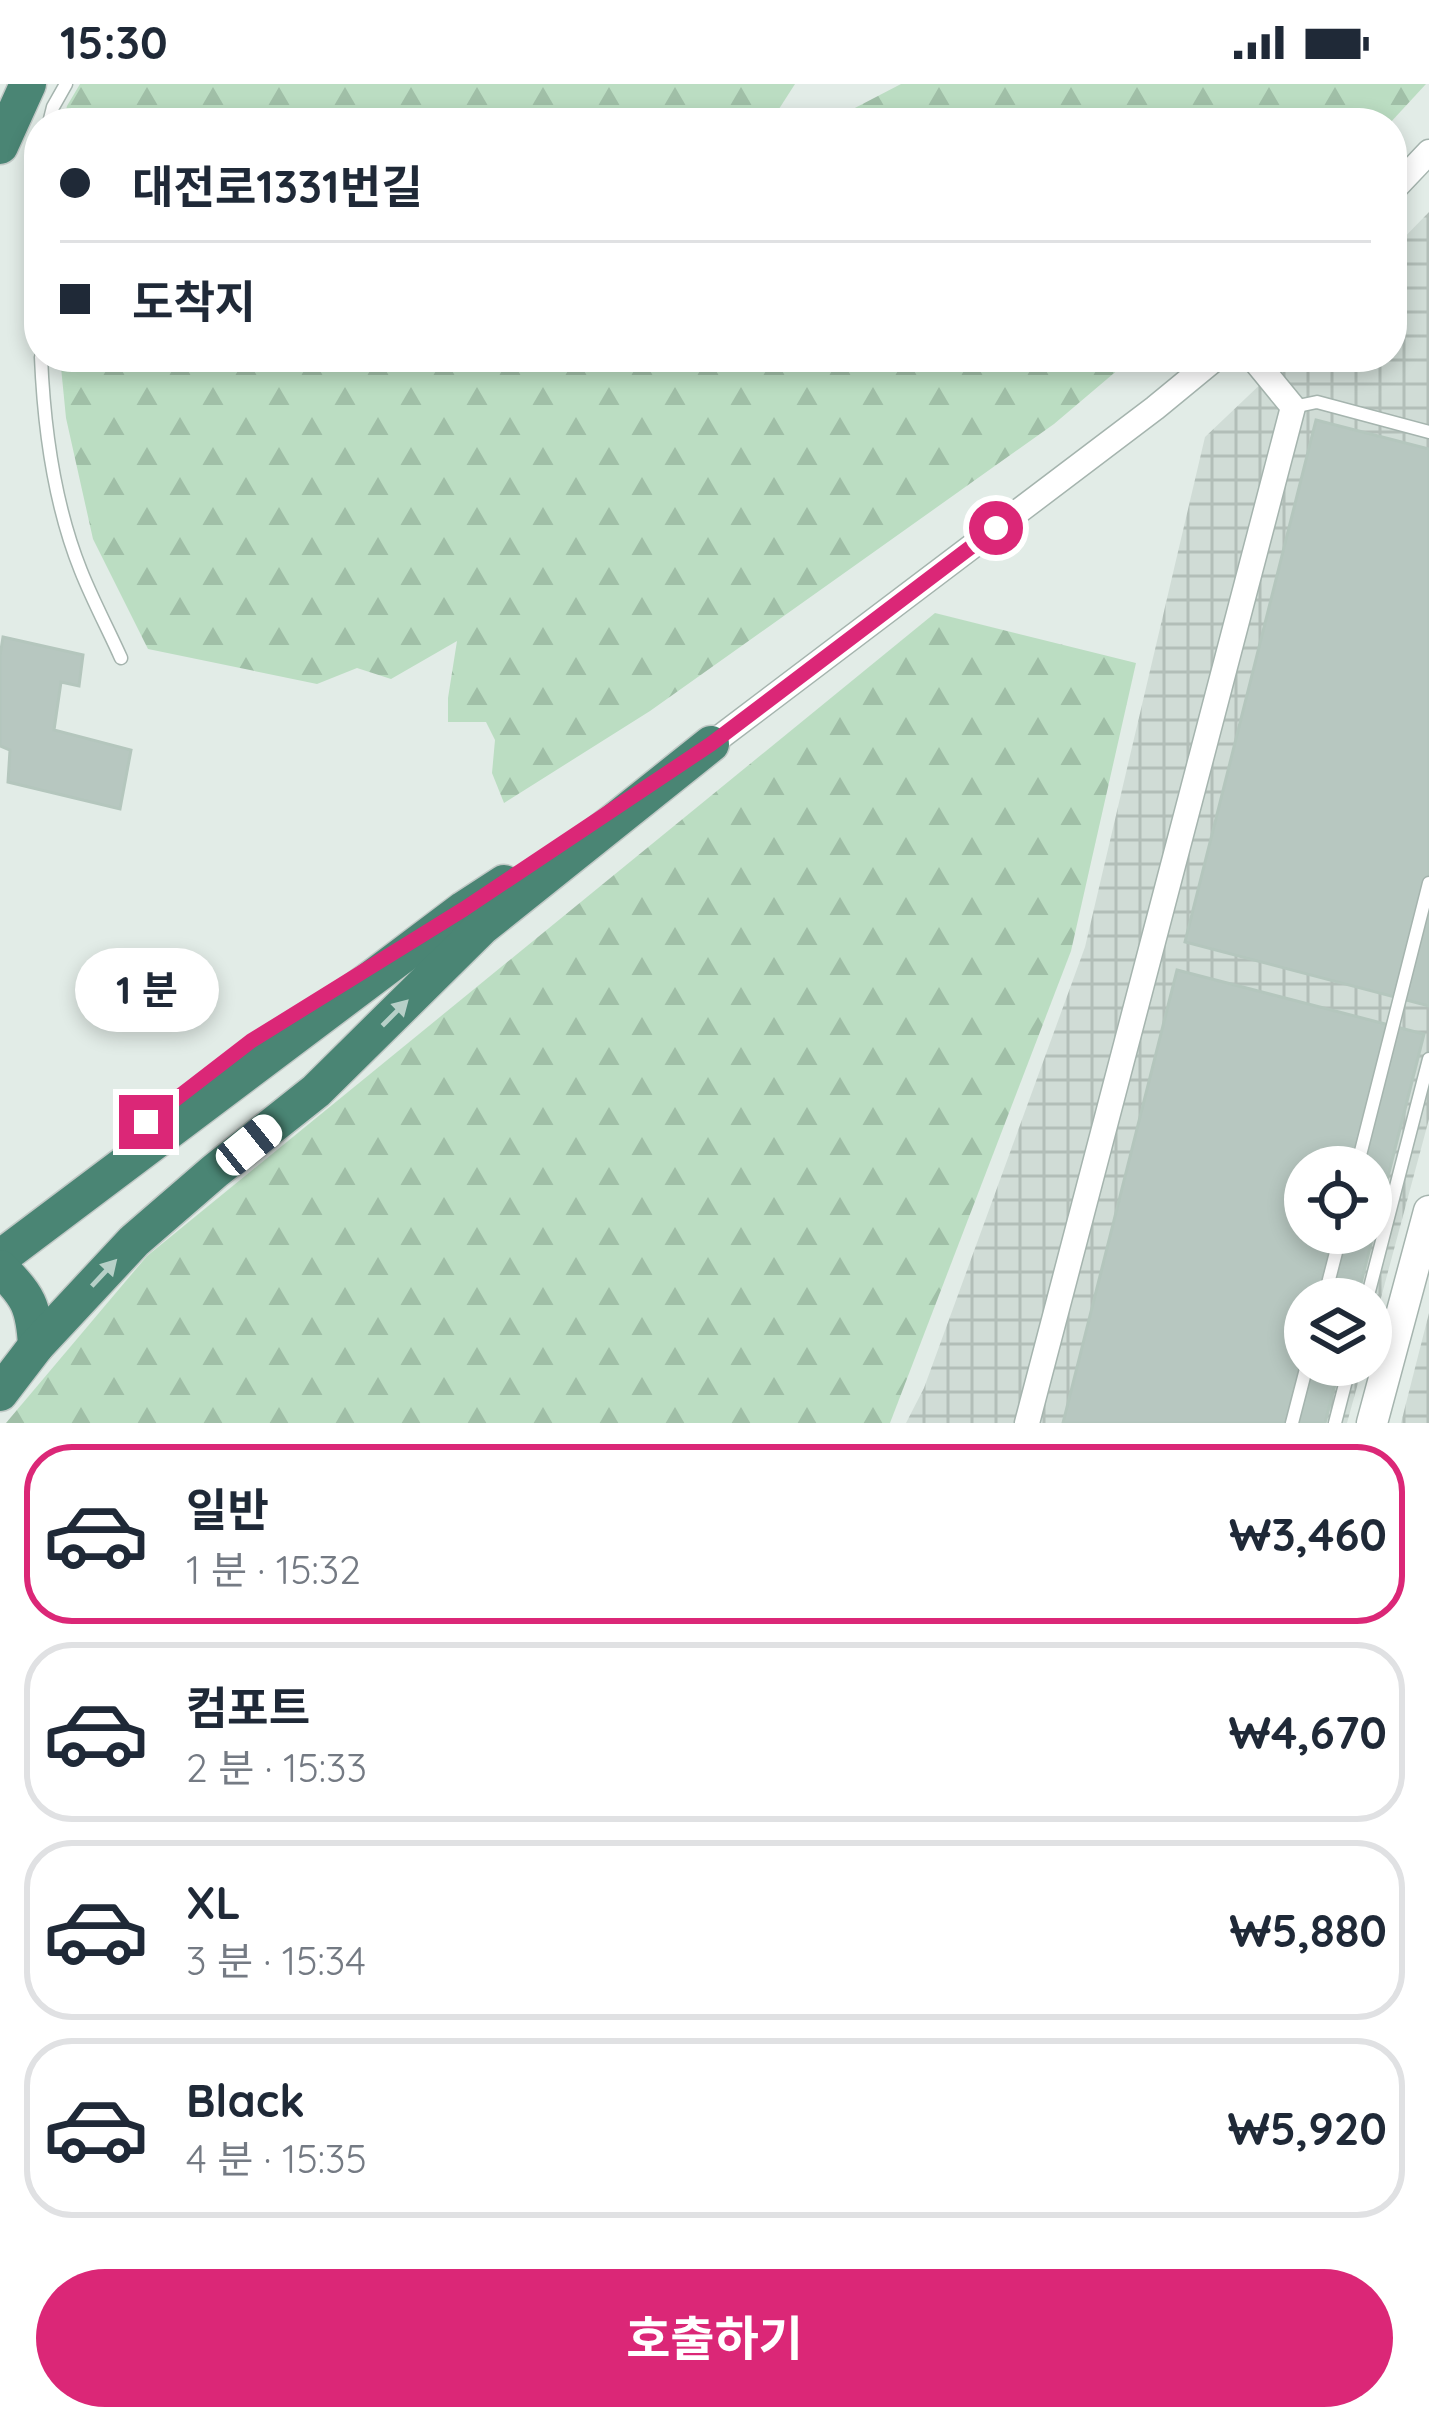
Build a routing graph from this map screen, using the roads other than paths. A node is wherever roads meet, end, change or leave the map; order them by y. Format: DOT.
graph roads {
  1 [pos="28,84"];
  2 [pos="0,146"];
  3 [pos="1429,152"];
  4 [pos="1407,175"];
  5 [pos="41,372"];
  6 [pos="1199,372"];
  7 [pos="1264,372"];
  8 [pos="1293,407"];
  9 [pos="1429,432"];
  10 [pos="121,658"];
  11 [pos="711,744"];
  12 [pos="1429,883"];
  13 [pos="464,909"];
  14 [pos="1429,1059"];
  15 [pos="1362,1146"];
  16 [pos="1429,1211"];
  17 [pos="0,1234"];
  18 [pos="0,1258"];
  19 [pos="0,1268"];
  20 [pos="1372,1278"];
  21 [pos="14,1370"];
  22 [pos="1302,1386"];
  23 [pos="1345,1386"];
  24 [pos="1027,1423"];
  25 [pos="1292,1423"];
  26 [pos="1335,1423"];
  27 [pos="1372,1423"];
  1 -- 2 [label="highway"];
  3 -- 4 [label="street"];
  5 -- 10 [label="lane"];
  6 -- 11 [label="street"];
  7 -- 8 [label="street"];
  8 -- 9 [label="lane"];
  8 -- 24 [label="street"];
  11 -- 13 [label="highway"];
  21 -- 11 [label="highway, one-way"];
  12 -- 15 [label="lane"];
  13 -- 17 [label="highway"];
  13 -- 18 [label="highway"];
  14 -- 20 [label="lane"];
  16 -- 27 [label="street"];
  19 -- 21 [label="highway"];
  22 -- 25 [label="lane"];
  23 -- 26 [label="lane"];
}
